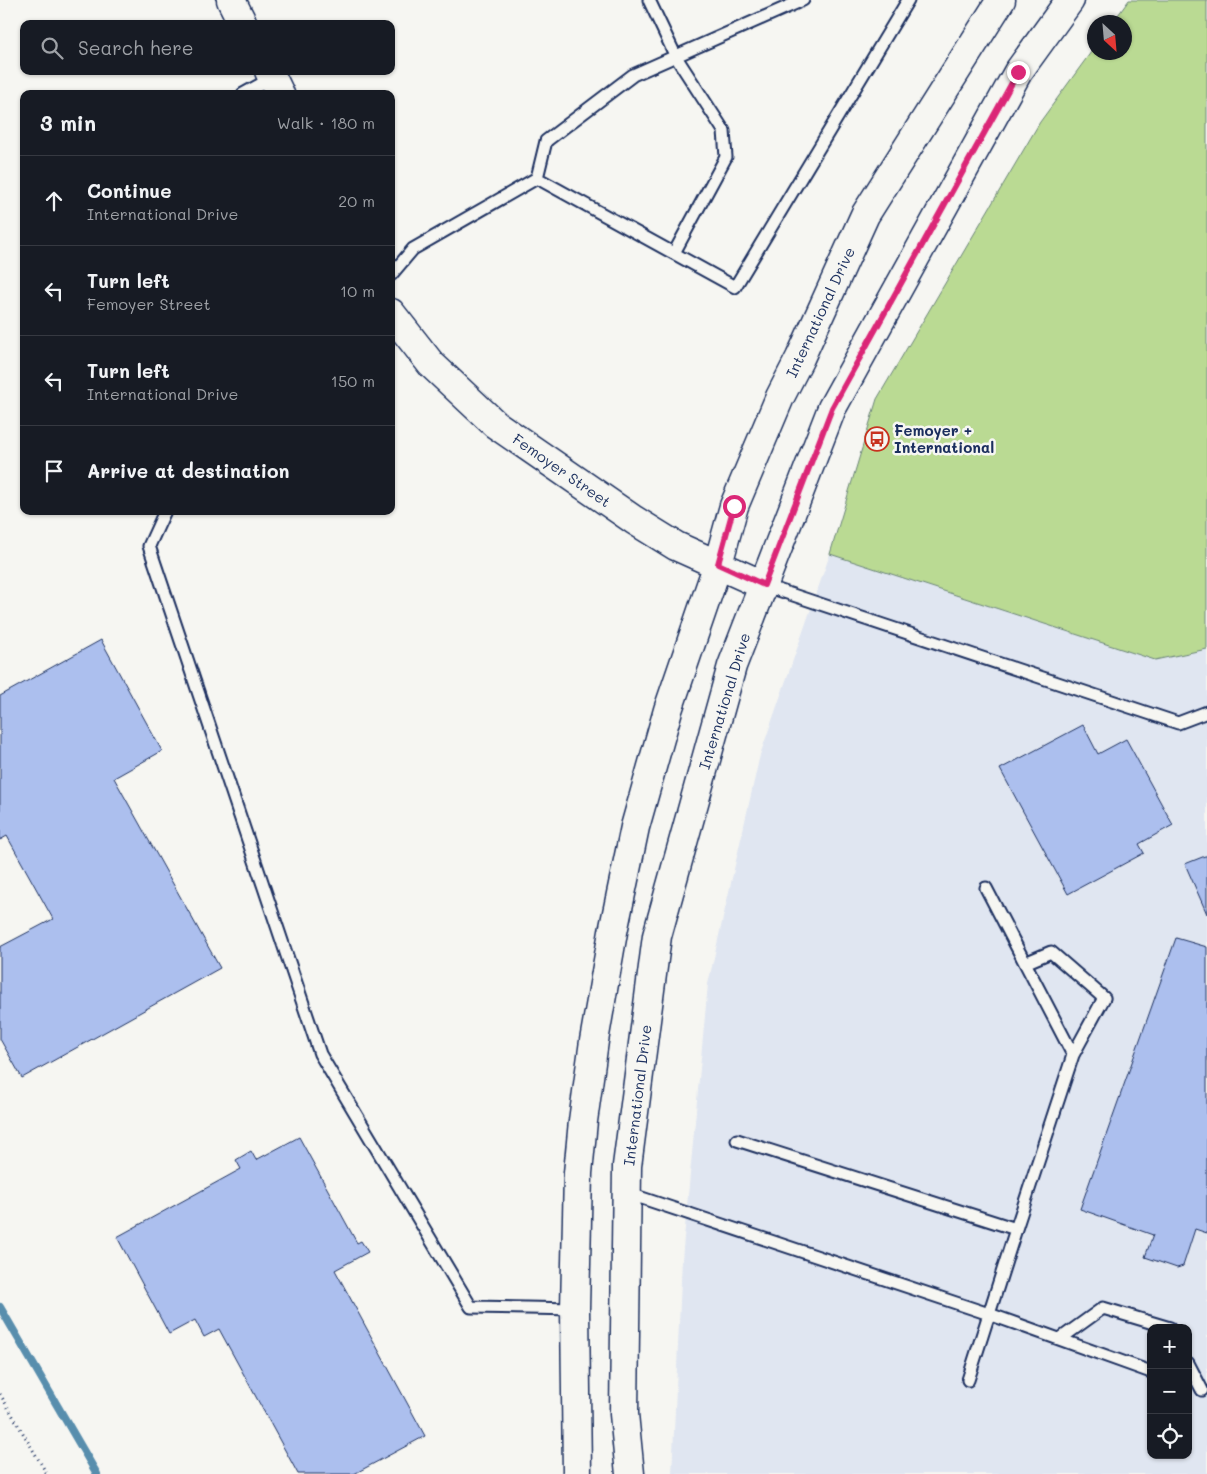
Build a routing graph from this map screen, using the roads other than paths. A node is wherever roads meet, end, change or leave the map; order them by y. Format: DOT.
graph roads {
  1 [pos="231,0"];
  2 [pos="649,0"];
  3 [pos="803,0"];
  4 [pos="908,0"];
  5 [pos="1001,0"];
  6 [pos="1070,0"];
  7 [pos="241,20"];
  8 [pos="676,57"];
  9 [pos="273,81"];
  10 [pos="252,90"];
  11 [pos="537,178"];
  12 [pos="674,253"];
  13 [pos="395,270"];
  14 [pos="395,318"];
  15 [pos="163,515"];
  16 [pos="718,564"];
  17 [pos="764,585"];
  18 [pos="1207,712"];
  19 [pos="986,888"];
  20 [pos="1025,963"];
  21 [pos="1073,1055"];
  22 [pos="737,1140"];
  23 [pos="627,1193"];
  24 [pos="1016,1229"];
  25 [pos="575,1309"];
  26 [pos="989,1314"];
  27 [pos="1157,1324"];
  28 [pos="1060,1339"];
  29 [pos="1191,1369"];
  30 [pos="1147,1371"];
  31 [pos="968,1380"];
  32 [pos="1192,1386"];
  33 [pos="1204,1391"];
  34 [pos="577,1474"];
  35 [pos="630,1474"];
  1 -- 7 [label="main road"];
  2 -- 8 [label="lane"];
  3 -- 8 [label="lane"];
  4 -- 12 [label="lane"];
  5 -- 16 [label="main road, International Drive"];
  6 -- 17 [label="main road, International Drive"];
  8 -- 11 [label="lane"];
  8 -- 12 [label="lane"];
  9 -- 10 [label="lane"];
  11 -- 12 [label="lane"];
  11 -- 13 [label="lane"];
  14 -- 16 [label="main road, Femoyer Street"];
  15 -- 25 [label="lane"];
  16 -- 17 [label="main road, Femoyer Street"];
  16 -- 25 [label="main road, International Drive"];
  17 -- 18 [label="lane"];
  17 -- 23 [label="main road, International Drive"];
  19 -- 20 [label="lane"];
  20 -- 21 [label="lane"];
  20 -- 21 [label="lane"];
  21 -- 24 [label="lane"];
  22 -- 24 [label="lane"];
  23 -- 26 [label="lane"];
  23 -- 35 [label="main road, International Drive"];
  24 -- 26 [label="lane"];
  25 -- 34 [label="main road, International Drive"];
  26 -- 28 [label="lane"];
  26 -- 31 [label="lane"];
  27 -- 28 [label="lane"];
  28 -- 30 [label="lane"];
  29 -- 33 [label="lane"];
  32 -- 33 [label="lane"];
}
